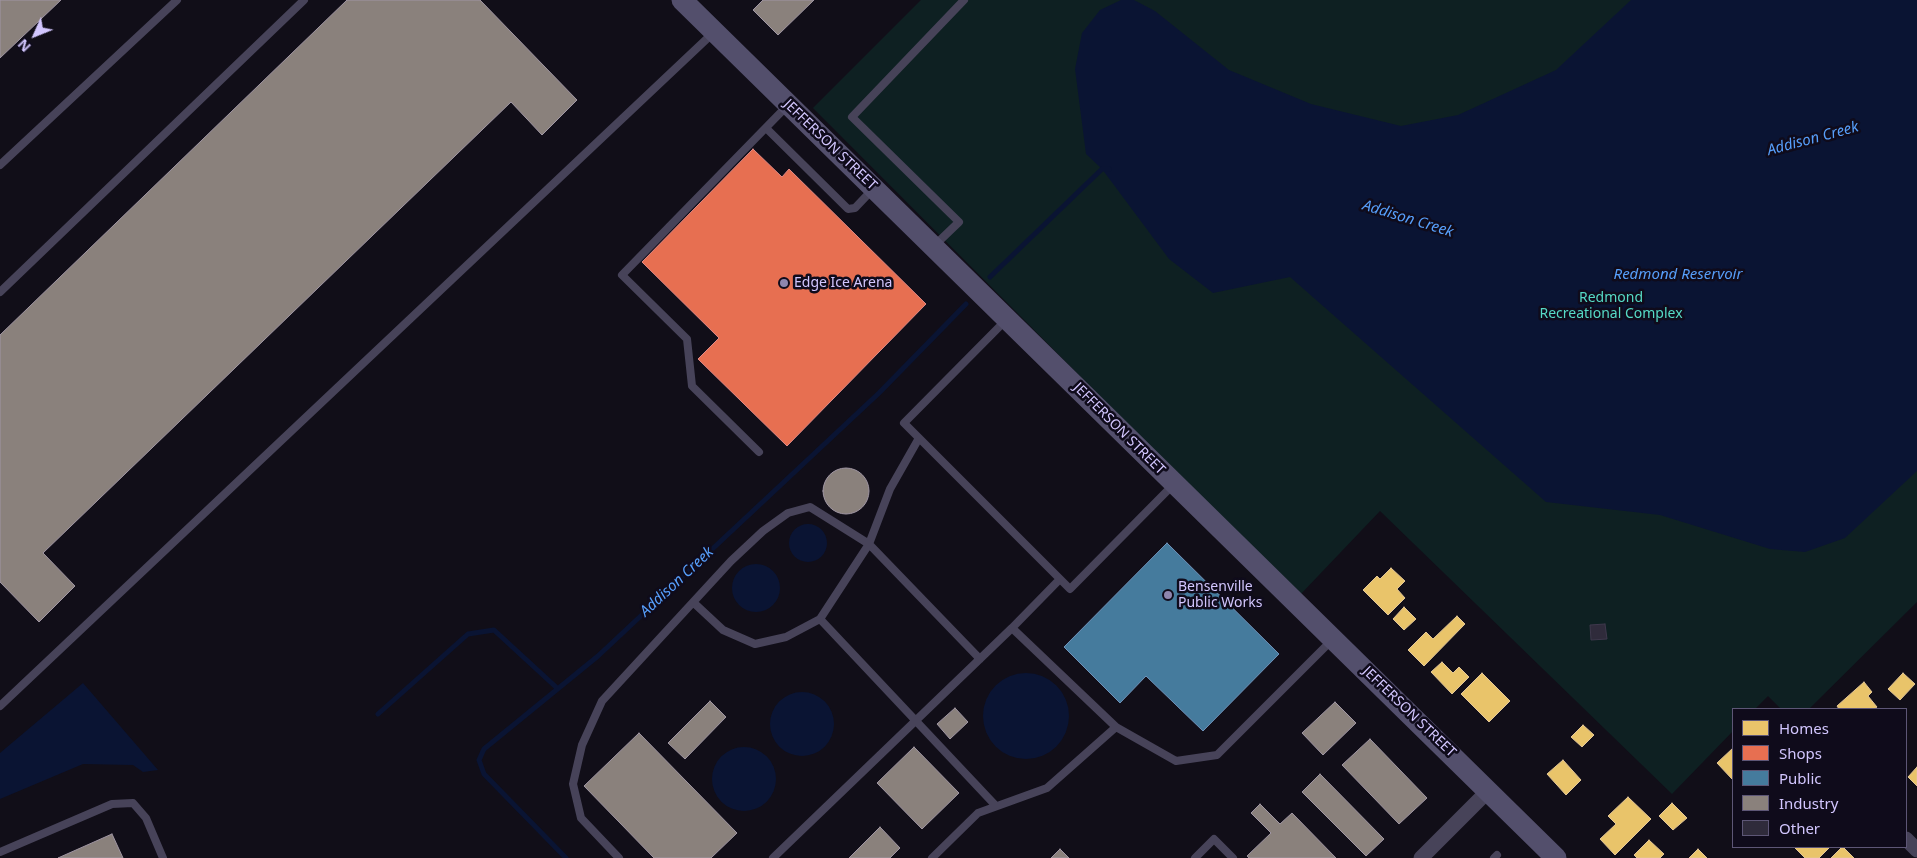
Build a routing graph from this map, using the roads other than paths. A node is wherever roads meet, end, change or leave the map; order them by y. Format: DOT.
graph roads {
  1 [pos="177,0"];
  2 [pos="304,0"];
  3 [pos="682,0"];
  4 [pos="964,0"];
  5 [pos="715,32"];
  6 [pos="789,104"];
  7 [pos="766,128"];
  8 [pos="0,165"];
  9 [pos="874,188"];
  10 [pos="934,247"];
  11 [pos="0,292"];
  12 [pos="1007,319"];
  13 [pos="919,438"];
  14 [pos="759,452"];
  15 [pos="1175,484"];
  16 [pos="869,544"];
  17 [pos="1060,579"];
  18 [pos="694,603"];
  19 [pos="820,619"];
  20 [pos="1012,628"];
  21 [pos="1333,638"];
  22 [pos="980,659"];
  23 [pos="0,706"];
  24 [pos="915,722"];
  25 [pos="1116,727"];
  26 [pos="1489,790"];
  27 [pos="996,806"];
  28 [pos="1907,840"];
  29 [pos="1917,850"];
  30 [pos="0,852"];
  31 [pos="163,858"];
  32 [pos="619,858"];
  33 [pos="773,858"];
  34 [pos="932,858"];
  35 [pos="1195,858"];
  36 [pos="1233,858"];
  37 [pos="1421,858"];
  38 [pos="1556,858"];
  1 -- 8 [label="lane"];
  2 -- 11 [label="lane"];
  3 -- 5 [label="street, JEFFERSON STREET"];
  4 -- 10 [label="lane"];
  5 -- 6 [label="street, JEFFERSON STREET"];
  5 -- 23 [label="lane"];
  6 -- 7 [label="lane"];
  6 -- 9 [label="street, JEFFERSON STREET"];
  7 -- 9 [label="lane"];
  7 -- 14 [label="lane"];
  9 -- 10 [label="street, JEFFERSON STREET"];
  10 -- 12 [label="street, JEFFERSON STREET"];
  12 -- 13 [label="lane"];
  12 -- 15 [label="street, JEFFERSON STREET"];
  13 -- 16 [label="lane"];
  13 -- 17 [label="lane"];
  15 -- 17 [label="lane"];
  15 -- 21 [label="street, JEFFERSON STREET"];
  16 -- 18 [label="lane"];
  16 -- 19 [label="lane"];
  16 -- 22 [label="lane"];
  17 -- 20 [label="lane"];
  18 -- 19 [label="lane"];
  18 -- 32 [label="lane"];
  19 -- 24 [label="lane"];
  20 -- 22 [label="lane"];
  20 -- 25 [label="lane"];
  21 -- 25 [label="lane"];
  21 -- 26 [label="street, JEFFERSON STREET"];
  22 -- 24 [label="lane"];
  24 -- 27 [label="lane"];
  24 -- 33 [label="lane"];
  25 -- 27 [label="lane"];
  26 -- 37 [label="street"];
  26 -- 38 [label="street, JEFFERSON STREET"];
  27 -- 34 [label="lane"];
  28 -- 29 [label="street"];
  30 -- 31 [label="lane"];
  35 -- 36 [label="lane"];
}
